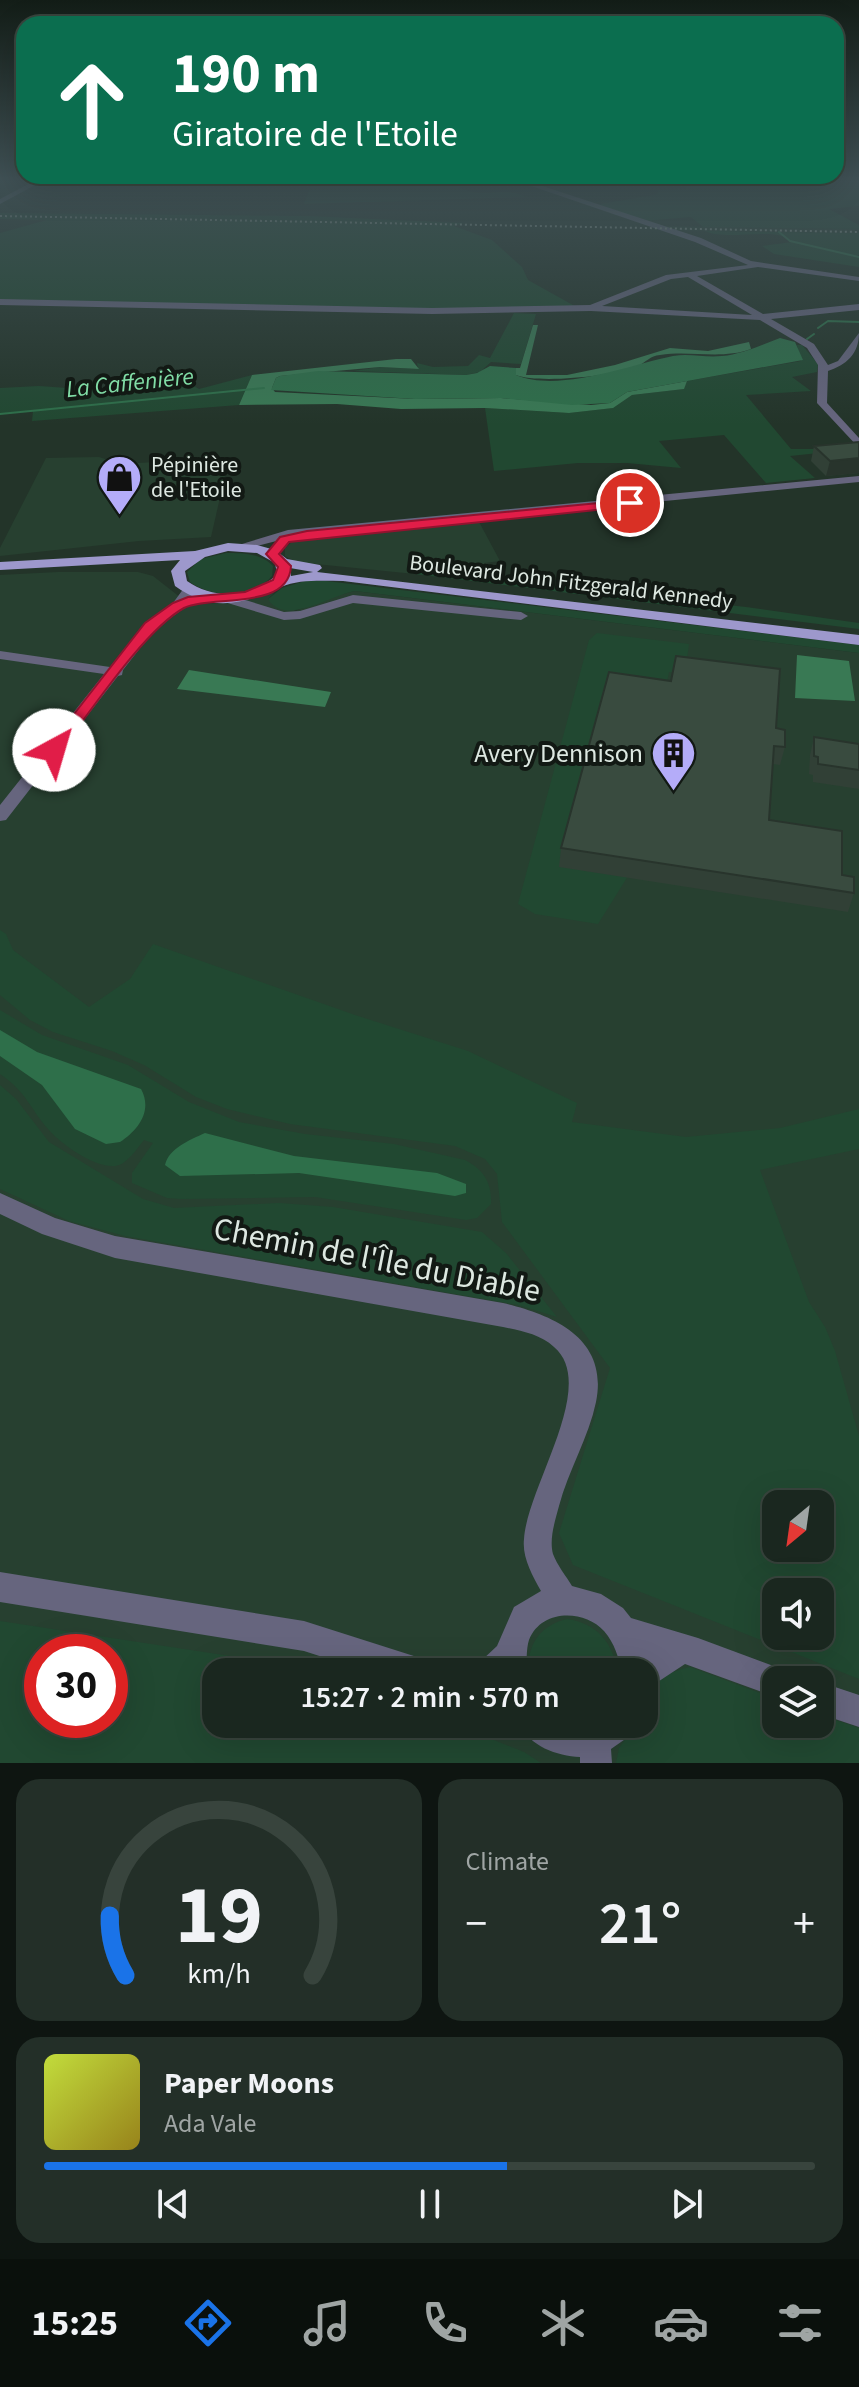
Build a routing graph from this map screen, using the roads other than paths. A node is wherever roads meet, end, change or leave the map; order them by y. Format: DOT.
graph roads {
  1 [pos="749,260"];
  2 [pos="761,265"];
  3 [pos="688,274"];
  4 [pos="859,279"];
  5 [pos="0,302"];
  6 [pos="859,307"];
  7 [pos="591,308"];
  8 [pos="675,316"];
  9 [pos="765,318"];
  10 [pos="675,331"];
  11 [pos="859,336"];
  12 [pos="824,369"];
  13 [pos="859,445"];
  14 [pos="859,479"];
  15 [pos="238,547"];
  16 [pos="197,555"];
  17 [pos="277,558"];
  18 [pos="105,562"];
  19 [pos="0,566"];
  20 [pos="178,575"];
  21 [pos="272,586"];
  22 [pos="189,591"];
  23 [pos="206,597"];
  24 [pos="226,598"];
  25 [pos="178,606"];
  26 [pos="266,611"];
  27 [pos="521,616"];
  28 [pos="859,637"];
  29 [pos="0,655"];
  30 [pos="117,672"];
  31 [pos="0,816"];
  32 [pos="0,1203"];
  33 [pos="0,1587"];
  34 [pos="562,1598"];
  35 [pos="623,1631"];
  36 [pos="684,1649"];
  37 [pos="373,1658"];
  38 [pos="507,1658"];
  39 [pos="634,1658"];
  40 [pos="658,1664"];
  41 [pos="762,1677"];
  42 [pos="834,1703"];
  43 [pos="859,1711"];
  44 [pos="557,1738"];
  45 [pos="604,1743"];
  1 -- 2 [label="street"];
  2 -- 3 [label="street"];
  2 -- 4 [label="street"];
  3 -- 7 [label="street"];
  3 -- 9 [label="street"];
  5 -- 7 [label="street"];
  6 -- 9 [label="street"];
  7 -- 8 [label="street"];
  8 -- 9 [label="street"];
  8 -- 10 [label="street"];
  9 -- 12 [label="street"];
  11 -- 12 [label="street"];
  12 -- 13 [label="street"];
  14 -- 15 [label="street"];
  14 -- 17 [label="street"];
  15 -- 16 [label="main road"];
  15 -- 17 [label="main road, Boulevard John Fitzgerald Kennedy"];
  16 -- 18 [label="main road"];
  16 -- 20 [label="main road"];
  17 -- 21 [label="main road"];
  17 -- 28 [label="main road, Boulevard John Fitzgerald Kennedy"];
  18 -- 19 [label="main road"];
  18 -- 20 [label="main road"];
  20 -- 22 [label="main road"];
  21 -- 24 [label="main road, Boulevard John Fitzgerald Kennedy"];
  21 -- 26 [label="street"];
  21 -- 28 [label="main road, Boulevard John Fitzgerald Kennedy"];
  22 -- 23 [label="main road, Boulevard John Fitzgerald Kennedy"];
  22 -- 25 [label="street"];
  23 -- 24 [label="main road, Boulevard John Fitzgerald Kennedy"];
  23 -- 25 [label="street"];
  24 -- 26 [label="street"];
  25 -- 30 [label="street"];
  26 -- 27 [label="street"];
  29 -- 30 [label="street"];
  30 -- 31 [label="street"];
  32 -- 34 [label="street, Chemin de l'Île du Diable"];
  33 -- 37 [label="street"];
  34 -- 35 [label="street"];
  34 -- 38 [label="street"];
  35 -- 36 [label="street"];
  35 -- 39 [label="street"];
  36 -- 40 [label="street"];
  36 -- 41 [label="street"];
  42 -- 43 [label="street"];
  44 -- 45 [label="street"];
}
